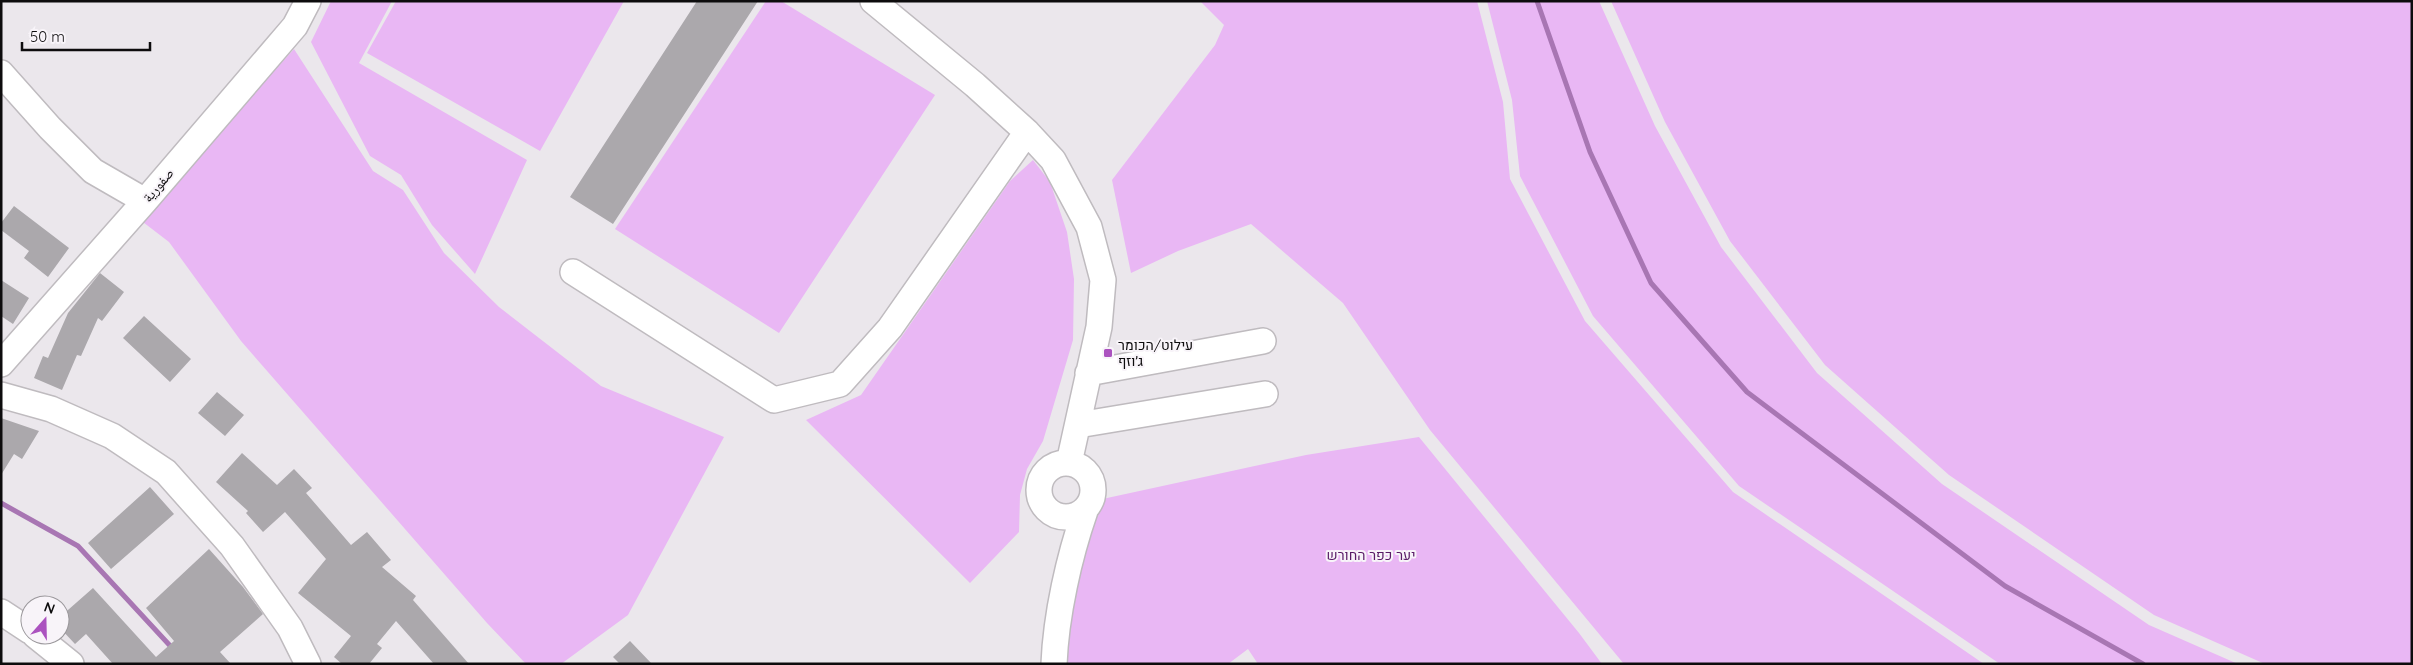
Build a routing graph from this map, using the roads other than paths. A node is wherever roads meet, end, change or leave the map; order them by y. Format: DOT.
graph roads {
  1 [pos="308,1"];
  2 [pos="874,1"];
  3 [pos="1,73"];
  4 [pos="1028,132"];
  5 [pos="145,201"];
  6 [pos="573,272"];
  7 [pos="1264,341"];
  8 [pos="1,364"];
  9 [pos="1088,373"];
  10 [pos="1,394"];
  11 [pos="1265,394"];
  12 [pos="1078,425"];
  13 [pos="1069,463"];
  14 [pos="1085,511"];
  15 [pos="1051,514"];
  16 [pos="1,612"];
  17 [pos="20,624"];
  18 [pos="47,645"];
  19 [pos="71,664"];
  20 [pos="308,664"];
  21 [pos="1037,664"];
  22 [pos="1054,664"];
  1 -- 5 [label="street, صفورية"];
  2 -- 4 [label="street"];
  3 -- 5 [label="street"];
  4 -- 6 [label="street"];
  4 -- 9 [label="street"];
  5 -- 8 [label="street, صفورية"];
  7 -- 9 [label="street"];
  9 -- 12 [label="street"];
  10 -- 20 [label="street"];
  11 -- 12 [label="street"];
  12 -- 13 [label="street"];
  13 -- 14 [label="street"];
  13 -- 15 [label="street"];
  14 -- 15 [label="street"];
  14 -- 22 [label="street"];
  15 -- 21 [label="street"];
  16 -- 17 [label="street"];
  18 -- 19 [label="street"];
}
